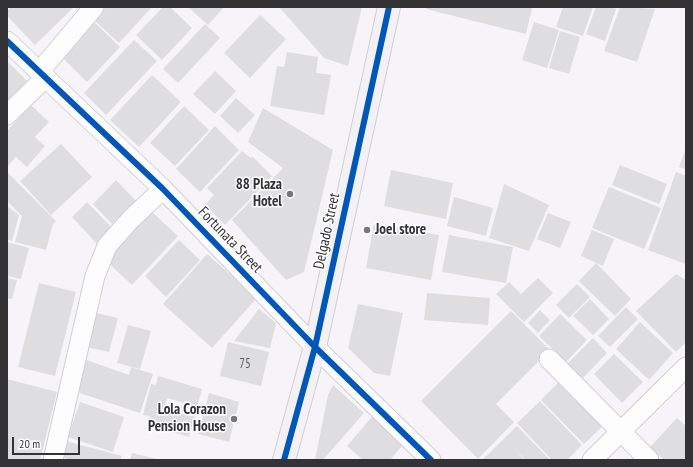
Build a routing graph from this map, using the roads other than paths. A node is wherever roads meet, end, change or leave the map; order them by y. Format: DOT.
graph roads {
  1 [pos="94,7"];
  2 [pos="389,7"];
  3 [pos="7,42"];
  4 [pos="43,74"];
  5 [pos="7,115"];
  6 [pos="163,189"];
  7 [pos="315,347"];
  8 [pos="549,359"];
  9 [pos="686,367"];
  10 [pos="620,431"];
  11 [pos="53,460"];
  12 [pos="284,460"];
  13 [pos="432,460"];
  14 [pos="592,460"];
  15 [pos="649,460"];
  1 -- 4 [label="street"];
  2 -- 7 [label="street, Delgado Street"];
  3 -- 4 [label="street, Fortunata Street"];
  4 -- 5 [label="street"];
  4 -- 6 [label="street, Fortunata Street"];
  6 -- 7 [label="street, Fortunata Street"];
  6 -- 11 [label="street"];
  7 -- 12 [label="street, Delgado Street"];
  7 -- 13 [label="street, Fortunata Street"];
  8 -- 10 [label="street"];
  9 -- 10 [label="street"];
  10 -- 14 [label="street"];
  10 -- 15 [label="street"];
}
